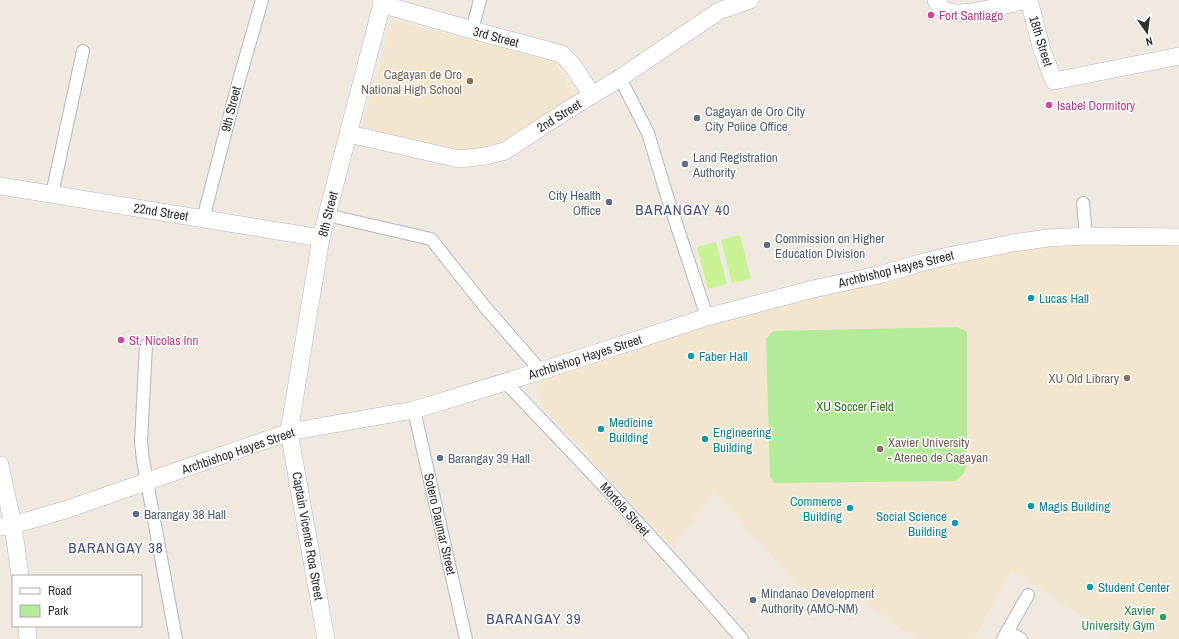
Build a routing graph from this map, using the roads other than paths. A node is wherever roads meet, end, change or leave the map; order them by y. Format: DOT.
graph roads {
  1 [pos="262,0"];
  2 [pos="480,0"];
  3 [pos="750,0"];
  4 [pos="936,0"];
  5 [pos="1026,0"];
  6 [pos="1029,0"];
  7 [pos="382,2"];
  8 [pos="472,30"];
  9 [pos="83,51"];
  10 [pos="1179,56"];
  11 [pos="620,78"];
  12 [pos="592,95"];
  13 [pos="348,134"];
  14 [pos="0,186"];
  15 [pos="52,194"];
  16 [pos="1083,203"];
  17 [pos="327,215"];
  18 [pos="203,219"];
  19 [pos="1086,236"];
  20 [pos="1179,237"];
  21 [pos="321,238"];
  22 [pos="707,317"];
  23 [pos="146,345"];
  24 [pos="541,371"];
  25 [pos="505,382"];
  26 [pos="414,410"];
  27 [pos="289,432"];
  28 [pos="0,465"];
  29 [pos="146,482"];
  30 [pos="6,526"];
  31 [pos="20,575"];
  32 [pos="1028,595"];
  33 [pos="27,627"];
  34 [pos="1005,635"];
  35 [pos="28,639"];
  36 [pos="176,639"];
  37 [pos="326,639"];
  38 [pos="466,639"];
  39 [pos="742,639"];
  40 [pos="1021,639"];
  1 -- 18 [label="street, 9th Street"];
  2 -- 8 [label="street"];
  3 -- 11 [label="street, 2nd Street"];
  4 -- 5 [label="street"];
  6 -- 10 [label="street, 18th Street"];
  7 -- 8 [label="street, 3rd Street"];
  7 -- 13 [label="street, 8th Street"];
  8 -- 12 [label="street, 3rd Street"];
  9 -- 15 [label="street"];
  11 -- 12 [label="street, 2nd Street"];
  11 -- 22 [label="street"];
  12 -- 13 [label="street, 2nd Street"];
  13 -- 17 [label="street, 8th Street"];
  14 -- 15 [label="street, 22nd Street"];
  15 -- 18 [label="street, 22nd Street"];
  16 -- 19 [label="street"];
  17 -- 21 [label="street, 8th Street"];
  17 -- 24 [label="street"];
  18 -- 21 [label="street, 22nd Street"];
  19 -- 20 [label="street, Archbishop Hayes Street"];
  19 -- 22 [label="street, Archbishop Hayes Street"];
  21 -- 27 [label="street, 8th Street"];
  22 -- 24 [label="street, Archbishop Hayes Street"];
  23 -- 29 [label="street"];
  24 -- 25 [label="street, Archbishop Hayes Street"];
  25 -- 26 [label="street, Archbishop Hayes Street"];
  25 -- 39 [label="street, Mortola Street"];
  26 -- 27 [label="street, Archbishop Hayes Street"];
  26 -- 38 [label="street, Sotero Daumar Street"];
  27 -- 29 [label="street, Archbishop Hayes Street"];
  27 -- 37 [label="street, Captain Vicente Roa Street"];
  28 -- 30 [label="street"];
  29 -- 30 [label="street, Archbishop Hayes Street"];
  29 -- 36 [label="street"];
  30 -- 31 [label="street"];
  32 -- 34 [label="street"];
  33 -- 35 [label="street"];
  34 -- 40 [label="street"];
}
